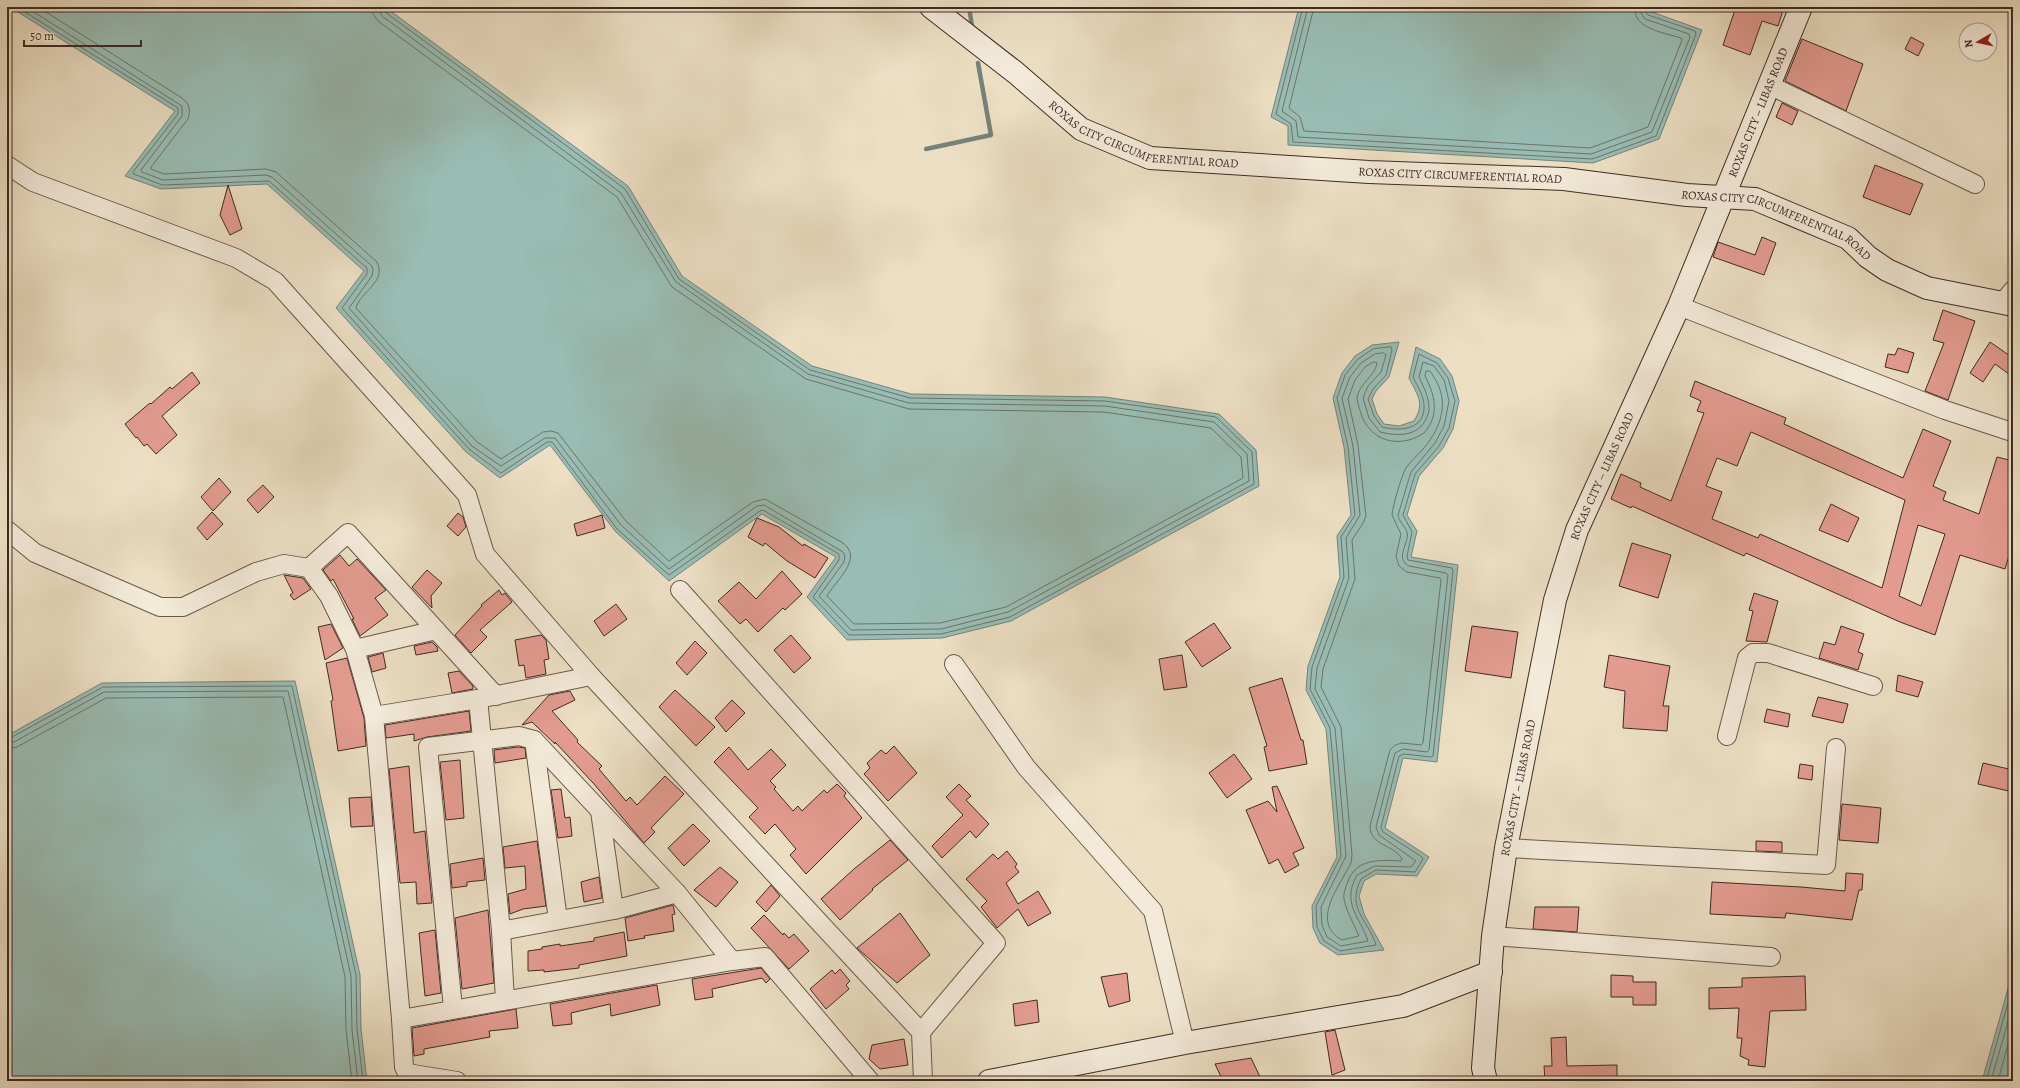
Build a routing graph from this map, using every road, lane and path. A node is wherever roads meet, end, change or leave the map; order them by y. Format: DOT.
graph roads {
  1 [pos="931,7"];
  2 [pos="1801,7"];
  3 [pos="1770,85"];
  4 [pos="7,165"];
  5 [pos="1975,184"];
  6 [pos="1724,195"];
  7 [pos="2009,300"];
  8 [pos="1679,306"];
  9 [pos="2012,432"];
  10 [pos="7,530"];
  11 [pos="309,568"];
  12 [pos="680,590"];
  13 [pos="436,630"];
  14 [pos="355,649"];
  15 [pos="954,664"];
  16 [pos="592,676"];
  17 [pos="1873,686"];
  18 [pos="496,696"];
  19 [pos="478,699"];
  20 [pos="374,716"];
  21 [pos="1727,736"];
  22 [pos="483,740"];
  23 [pos="534,740"];
  24 [pos="1836,748"];
  25 [pos="600,810"];
  26 [pos="1506,848"];
  27 [pos="677,893"];
  28 [pos="614,910"];
  29 [pos="558,920"];
  30 [pos="501,931"];
  31 [pos="1493,936"];
  32 [pos="1770,957"];
  33 [pos="732,961"];
  34 [pos="1491,972"];
  35 [pos="504,1000"];
  36 [pos="453,1009"];
  37 [pos="401,1019"];
  38 [pos="921,1032"];
  39 [pos="1185,1043"];
  40 [pos="457,1081"];
  41 [pos="870,1081"];
  42 [pos="923,1081"];
  43 [pos="990,1081"];
  44 [pos="1486,1081"];
  1 -- 6 [label="street, ROXAS CITY CIRCUMFERENTIAL ROAD"];
  2 -- 3 [label="street, ROXAS CITY – LIBAS ROAD"];
  3 -- 5 [label="street"];
  3 -- 6 [label="street, ROXAS CITY – LIBAS ROAD"];
  4 -- 16 [label="street"];
  6 -- 7 [label="street, ROXAS CITY CIRCUMFERENTIAL ROAD"];
  6 -- 8 [label="street, ROXAS CITY – LIBAS ROAD"];
  8 -- 9 [label="street"];
  8 -- 26 [label="street, ROXAS CITY – LIBAS ROAD"];
  10 -- 11 [label="street"];
  11 -- 13 [label="street"];
  11 -- 14 [label="street"];
  12 -- 38 [label="street"];
  13 -- 14 [label="street"];
  13 -- 18 [label="street"];
  14 -- 20 [label="street"];
  15 -- 39 [label="street"];
  16 -- 18 [label="street"];
  16 -- 38 [label="street"];
  17 -- 21 [label="street"];
  18 -- 19 [label="street"];
  19 -- 20 [label="street"];
  19 -- 22 [label="street"];
  20 -- 37 [label="street"];
  22 -- 23 [label="street"];
  22 -- 30 [label="street"];
  22 -- 36 [label="street"];
  23 -- 25 [label="street"];
  23 -- 29 [label="street"];
  24 -- 26 [label="street"];
  25 -- 27 [label="street"];
  25 -- 28 [label="street"];
  26 -- 31 [label="street, ROXAS CITY – LIBAS ROAD"];
  27 -- 28 [label="street"];
  27 -- 33 [label="street"];
  28 -- 29 [label="street"];
  29 -- 30 [label="street"];
  30 -- 35 [label="street"];
  31 -- 32 [label="street"];
  31 -- 34 [label="street, ROXAS CITY – LIBAS ROAD"];
  33 -- 35 [label="street"];
  33 -- 41 [label="street"];
  34 -- 39 [label="street"];
  34 -- 44 [label="street, ROXAS CITY – LIBAS ROAD"];
  35 -- 36 [label="street"];
  36 -- 37 [label="street"];
  37 -- 40 [label="street"];
  38 -- 42 [label="street"];
  39 -- 43 [label="street"];
}
